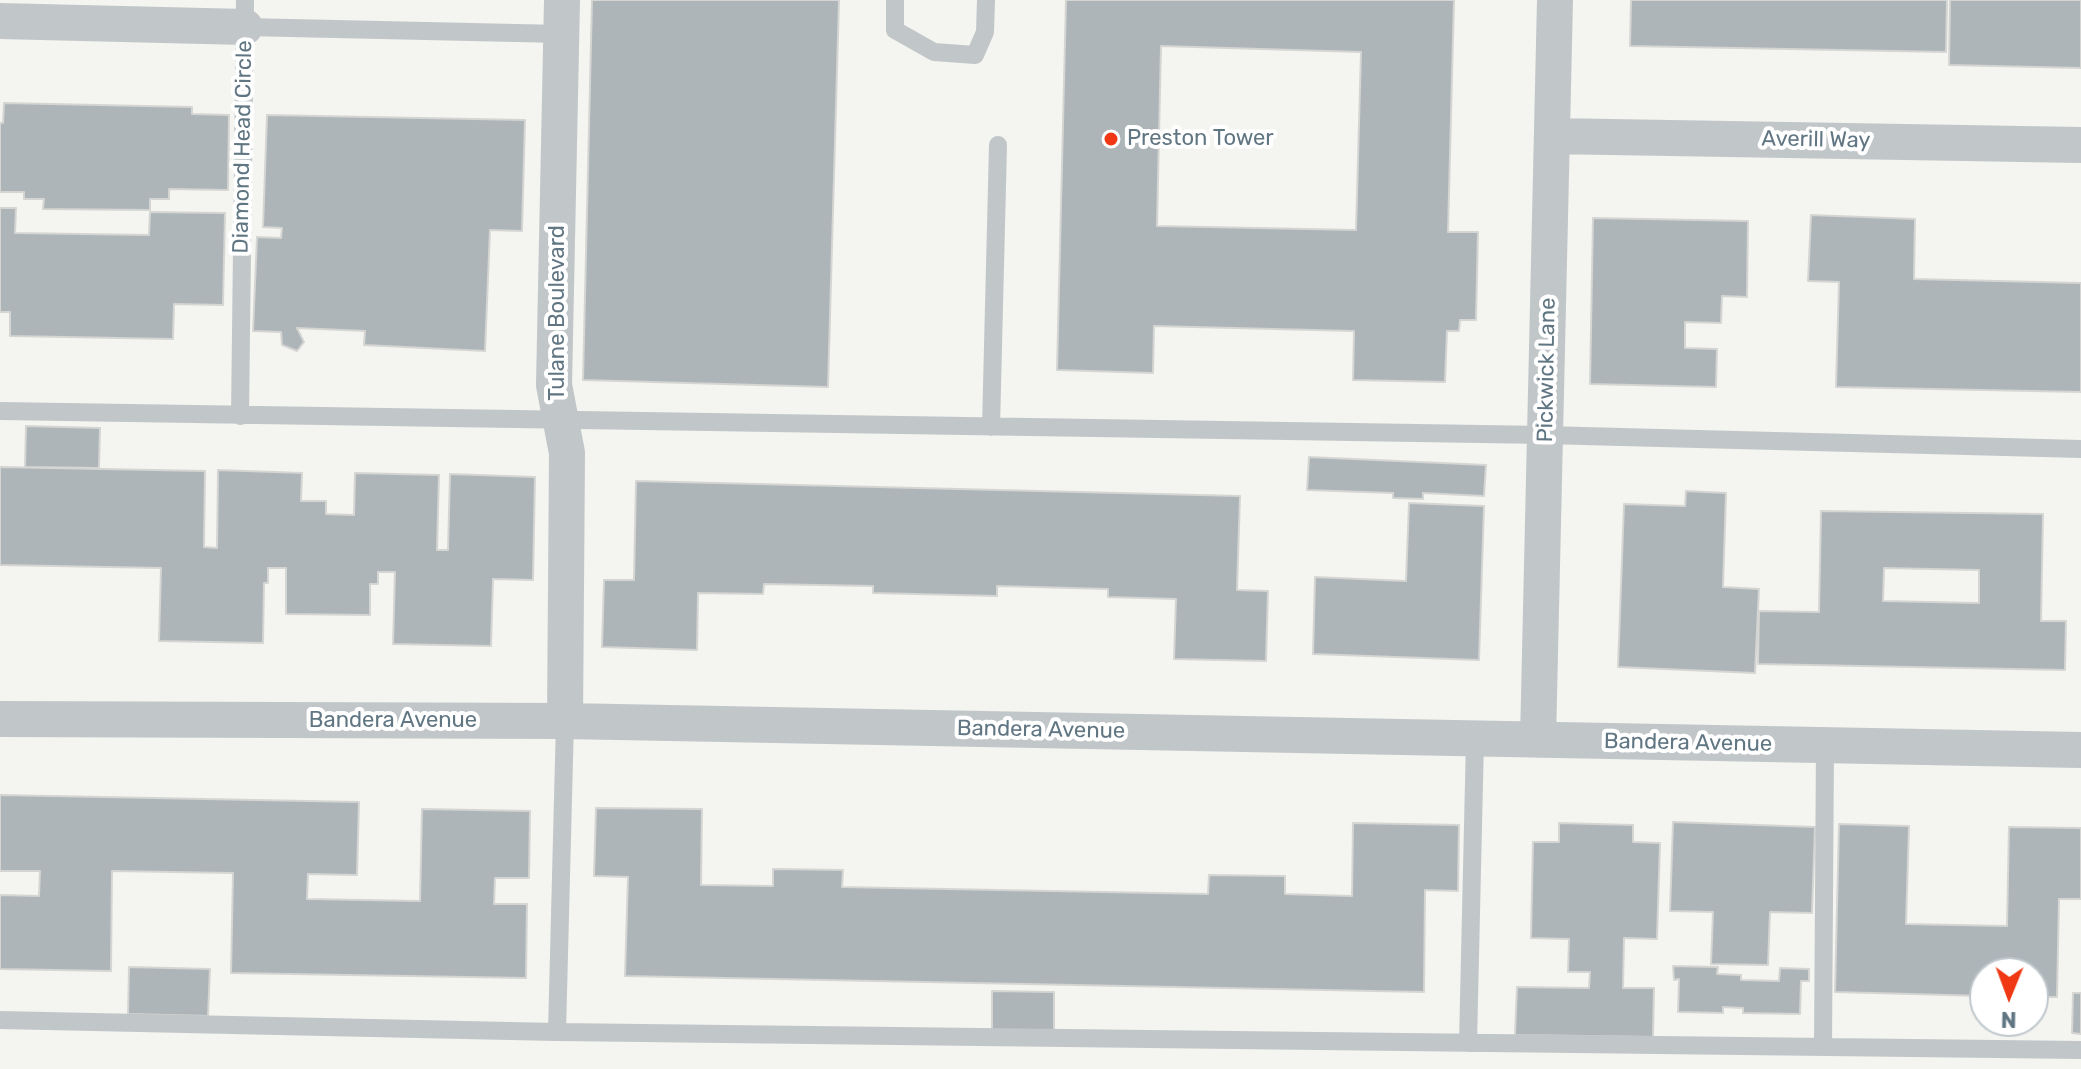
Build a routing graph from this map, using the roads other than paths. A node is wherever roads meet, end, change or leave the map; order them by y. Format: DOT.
graph roads {
  1 [pos="895,0"];
  2 [pos="986,0"];
  3 [pos="1555,0"];
  4 [pos="245,13"];
  5 [pos="562,17"];
  6 [pos="0,21"];
  7 [pos="1552,136"];
  8 [pos="998,145"];
  9 [pos="2081,145"];
  10 [pos="0,411"];
  11 [pos="240,416"];
  12 [pos="560,418"];
  13 [pos="991,427"];
  14 [pos="1545,435"];
  15 [pos="2081,449"];
  16 [pos="0,719"];
  17 [pos="565,721"];
  18 [pos="1475,739"];
  19 [pos="1538,740"];
  20 [pos="1825,745"];
  21 [pos="2081,750"];
  22 [pos="0,1020"];
  23 [pos="557,1032"];
  24 [pos="1468,1043"];
  25 [pos="1823,1047"];
  26 [pos="2081,1050"];
  1 -- 2 [label="lane"];
  3 -- 7 [label="street, Pickwick Lane"];
  4 -- 5 [label="lane"];
  4 -- 6 [label="street, Diamond Head Circle"];
  4 -- 11 [label="lane, Diamond Head Circle"];
  5 -- 12 [label="street, Tulane Boulevard"];
  7 -- 9 [label="street, Averill Way"];
  7 -- 14 [label="street, Pickwick Lane"];
  8 -- 13 [label="lane"];
  10 -- 11 [label="lane"];
  11 -- 12 [label="lane"];
  12 -- 13 [label="lane"];
  12 -- 17 [label="street, Tulane Boulevard"];
  13 -- 14 [label="lane"];
  14 -- 15 [label="lane"];
  14 -- 19 [label="street, Pickwick Lane"];
  16 -- 17 [label="street, Bandera Avenue"];
  17 -- 18 [label="street, Bandera Avenue"];
  17 -- 23 [label="lane"];
  18 -- 19 [label="street, Bandera Avenue"];
  18 -- 24 [label="lane"];
  19 -- 20 [label="street, Bandera Avenue"];
  20 -- 21 [label="street, Bandera Avenue"];
  20 -- 25 [label="lane"];
  22 -- 23 [label="lane"];
  23 -- 24 [label="lane"];
  24 -- 25 [label="lane"];
  25 -- 26 [label="lane"];
}
